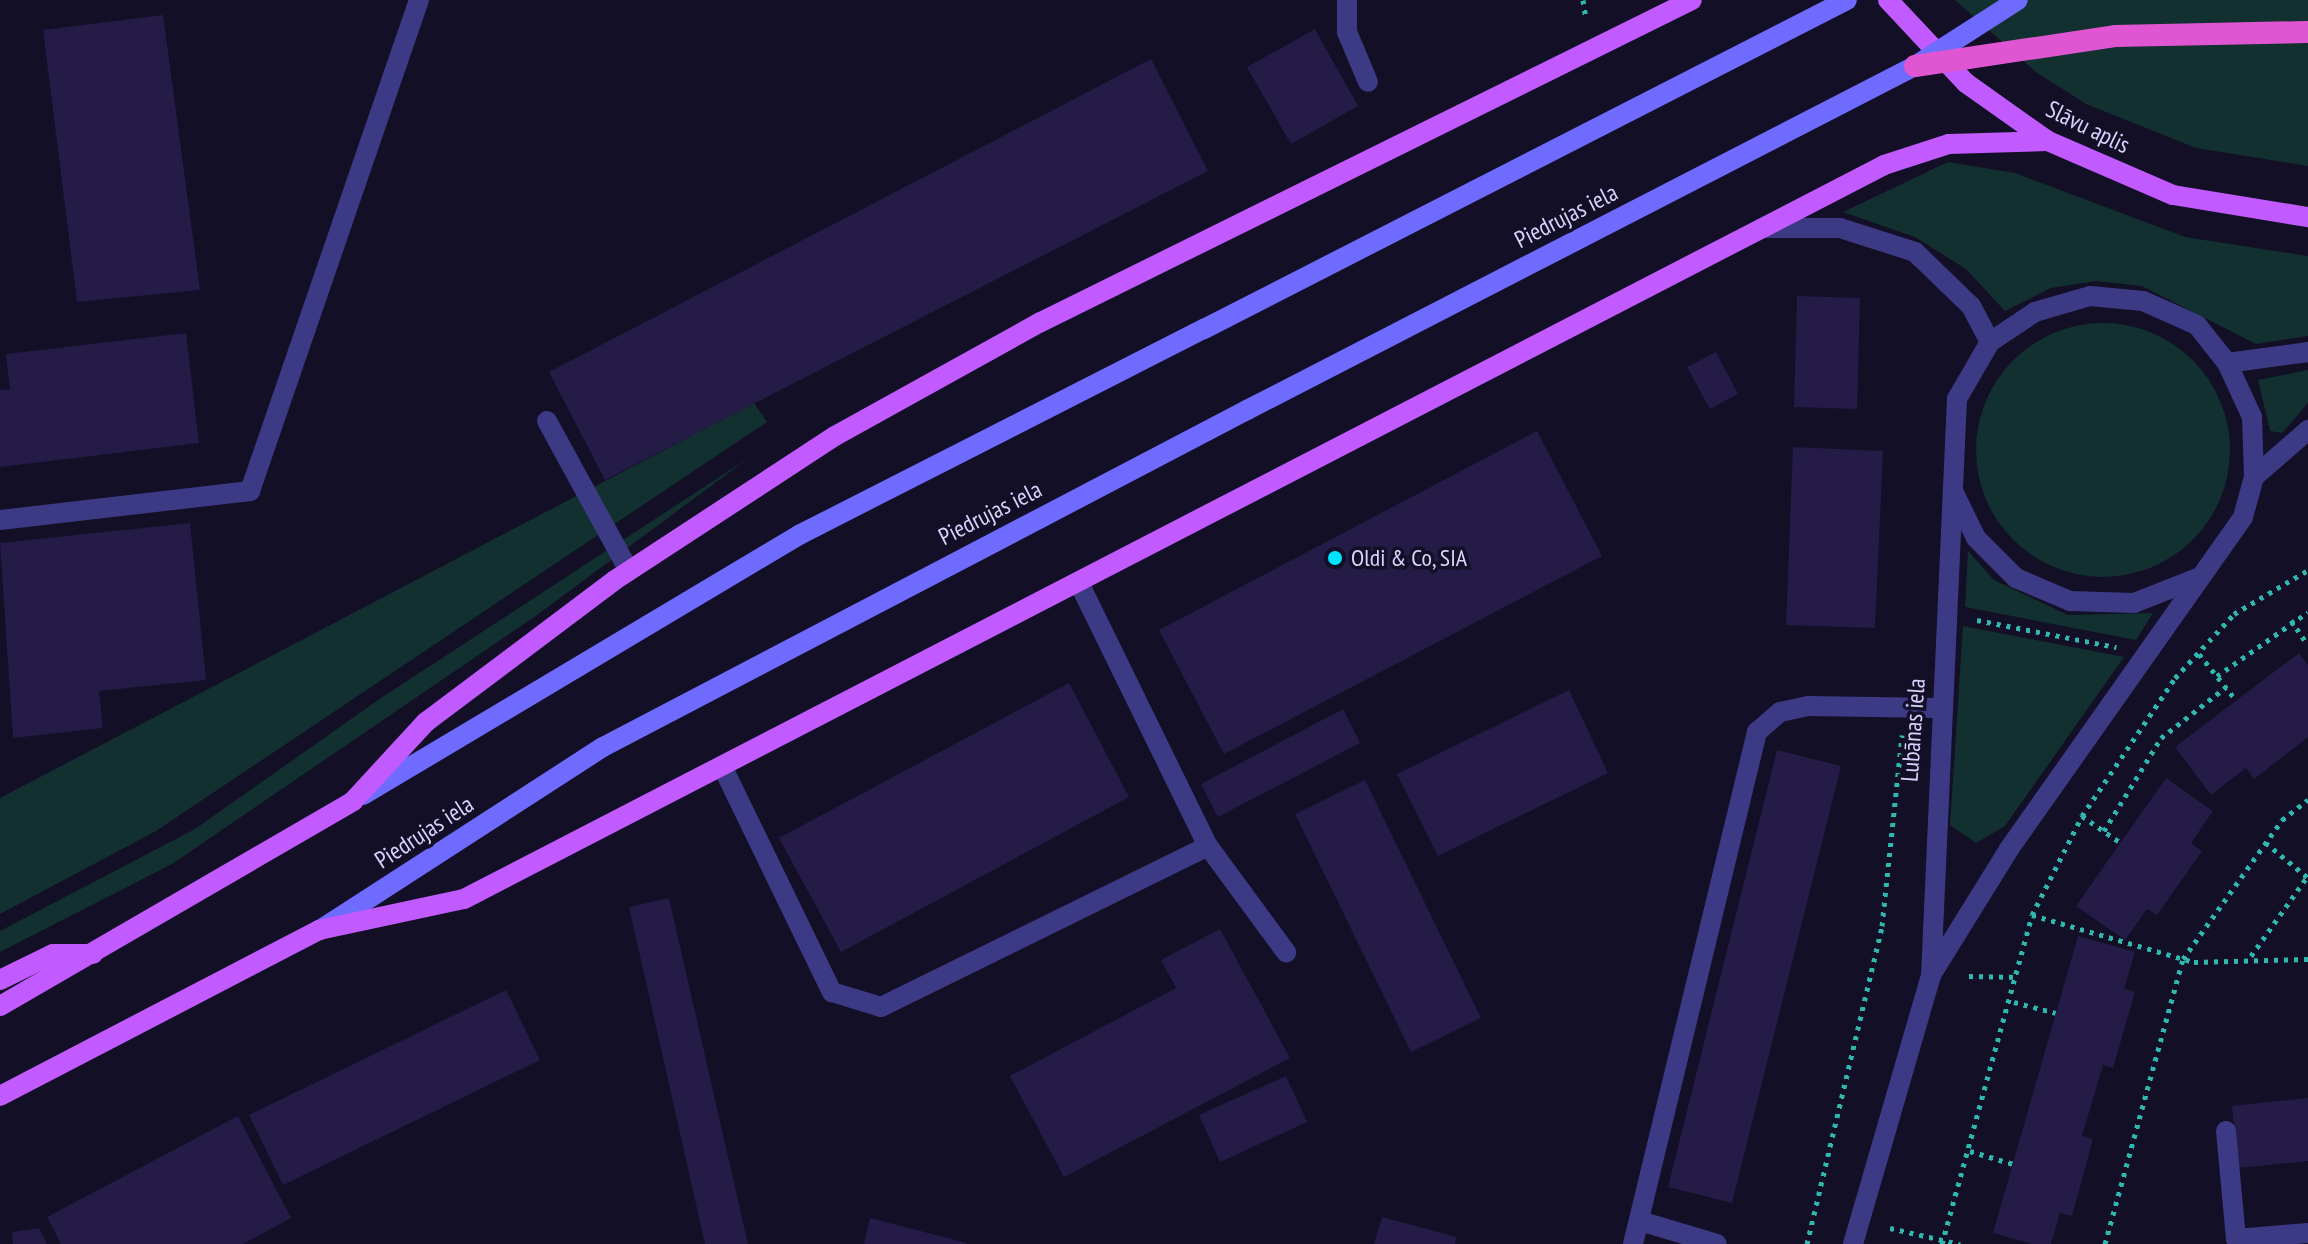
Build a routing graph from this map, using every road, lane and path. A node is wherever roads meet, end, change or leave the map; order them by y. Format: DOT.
graph roads {
  1 [pos="419,0"];
  2 [pos="1347,0"];
  3 [pos="1583,0"];
  4 [pos="1692,0"];
  5 [pos="1847,0"];
  6 [pos="1888,0"];
  7 [pos="2018,0"];
  8 [pos="1587,21"];
  9 [pos="2308,32"];
  10 [pos="1915,66"];
  11 [pos="1368,82"];
  12 [pos="2048,141"];
  13 [pos="2308,217"];
  14 [pos="1766,228"];
  15 [pos="1990,342"];
  16 [pos="2308,352"];
  17 [pos="2227,363"];
  18 [pos="547,421"];
  19 [pos="2308,430"];
  20 [pos="2254,477"];
  21 [pos="1951,488"];
  22 [pos="0,520"];
  23 [pos="2308,570"];
  24 [pos="629,571"];
  25 [pos="2200,577"];
  26 [pos="1079,583"];
  27 [pos="2308,612"];
  28 [pos="1966,618"];
  29 [pos="2291,620"];
  30 [pos="2308,645"];
  31 [pos="2129,649"];
  32 [pos="2199,654"];
  33 [pos="2217,676"];
  34 [pos="2226,687"];
  35 [pos="2236,700"];
  36 [pos="1905,707"];
  37 [pos="1939,708"];
  38 [pos="724,770"];
  39 [pos="2308,800"];
  40 [pos="353,801"];
  41 [pos="2082,816"];
  42 [pos="2104,831"];
  43 [pos="2121,843"];
  44 [pos="2266,843"];
  45 [pos="1208,846"];
  46 [pos="2308,877"];
  47 [pos="2032,915"];
  48 [pos="319,930"];
  49 [pos="1286,952"];
  50 [pos="97,954"];
  51 [pos="2251,957"];
  52 [pos="2183,959"];
  53 [pos="2308,959"];
  54 [pos="1931,975"];
  55 [pos="2019,977"];
  56 [pos="0,980"];
  57 [pos="1962,987"];
  58 [pos="2014,1002"];
  59 [pos="0,1006"];
  60 [pos="2056,1013"];
  61 [pos="0,1096"];
  62 [pos="2226,1131"];
  63 [pos="1970,1151"];
  64 [pos="2013,1164"];
  65 [pos="1894,1213"];
  66 [pos="1640,1221"];
  67 [pos="1889,1228"];
  68 [pos="2308,1233"];
  69 [pos="1887,1236"];
  70 [pos="1942,1242"];
  71 [pos="1633,1244"];
  72 [pos="1717,1244"];
  73 [pos="1807,1244"];
  74 [pos="1853,1244"];
  75 [pos="1960,1244"];
  76 [pos="2105,1244"];
  1 -- 22 [label="street"];
  2 -- 11 [label="street"];
  3 -- 8 [label="path"];
  4 -- 24 [label="main road"];
  5 -- 40 [label="main road, bridge"];
  6 -- 12 [label="main road, Slāvu aplis"];
  7 -- 10 [label="main road, Piedrujas iela, bridge"];
  9 -- 10 [label="highway, bridge"];
  10 -- 48 [label="main road, Piedrujas iela, bridge"];
  12 -- 13 [label="main road, Slāvu aplis"];
  12 -- 14 [label="main road"];
  14 -- 15 [label="street"];
  14 -- 26 [label="main road"];
  15 -- 17 [label="street, Lubānas iela"];
  15 -- 21 [label="street, Lubānas iela"];
  16 -- 17 [label="street"];
  17 -- 20 [label="street, Lubānas iela"];
  18 -- 24 [label="street"];
  19 -- 20 [label="street"];
  20 -- 25 [label="street, Lubānas iela"];
  21 -- 25 [label="street"];
  21 -- 37 [label="street, Lubānas iela"];
  23 -- 32 [label="path"];
  24 -- 40 [label="main road"];
  25 -- 54 [label="street, Lubānas iela"];
  26 -- 38 [label="main road"];
  26 -- 45 [label="street"];
  27 -- 29 [label="path"];
  28 -- 31 [label="path"];
  29 -- 30 [label="path"];
  29 -- 33 [label="path"];
  32 -- 33 [label="path"];
  32 -- 41 [label="path"];
  33 -- 34 [label="path"];
  34 -- 35 [label="path"];
  34 -- 42 [label="path"];
  36 -- 37 [label="street"];
  36 -- 66 [label="street"];
  36 -- 73 [label="path"];
  37 -- 54 [label="street, Lubānas iela"];
  38 -- 45 [label="street"];
  38 -- 48 [label="main road"];
  39 -- 44 [label="path"];
  40 -- 50 [label="main road"];
  41 -- 42 [label="path"];
  41 -- 47 [label="path"];
  42 -- 43 [label="path"];
  44 -- 46 [label="path"];
  44 -- 52 [label="path"];
  45 -- 49 [label="street"];
  46 -- 51 [label="path"];
  47 -- 52 [label="path"];
  47 -- 55 [label="path"];
  48 -- 61 [label="main road, Piedrujas iela"];
  50 -- 56 [label="main road"];
  50 -- 59 [label="main road"];
  51 -- 52 [label="path"];
  51 -- 53 [label="path"];
  52 -- 76 [label="path"];
  54 -- 74 [label="street, Lubānas iela"];
  55 -- 57 [label="path"];
  55 -- 58 [label="path"];
  58 -- 60 [label="path"];
  58 -- 63 [label="path"];
  62 -- 68 [label="street"];
  63 -- 64 [label="path"];
  63 -- 70 [label="path"];
  65 -- 67 [label="path"];
  66 -- 71 [label="street"];
  66 -- 72 [label="street"];
  67 -- 69 [label="path"];
  67 -- 70 [label="path"];
  70 -- 75 [label="path"];
}
